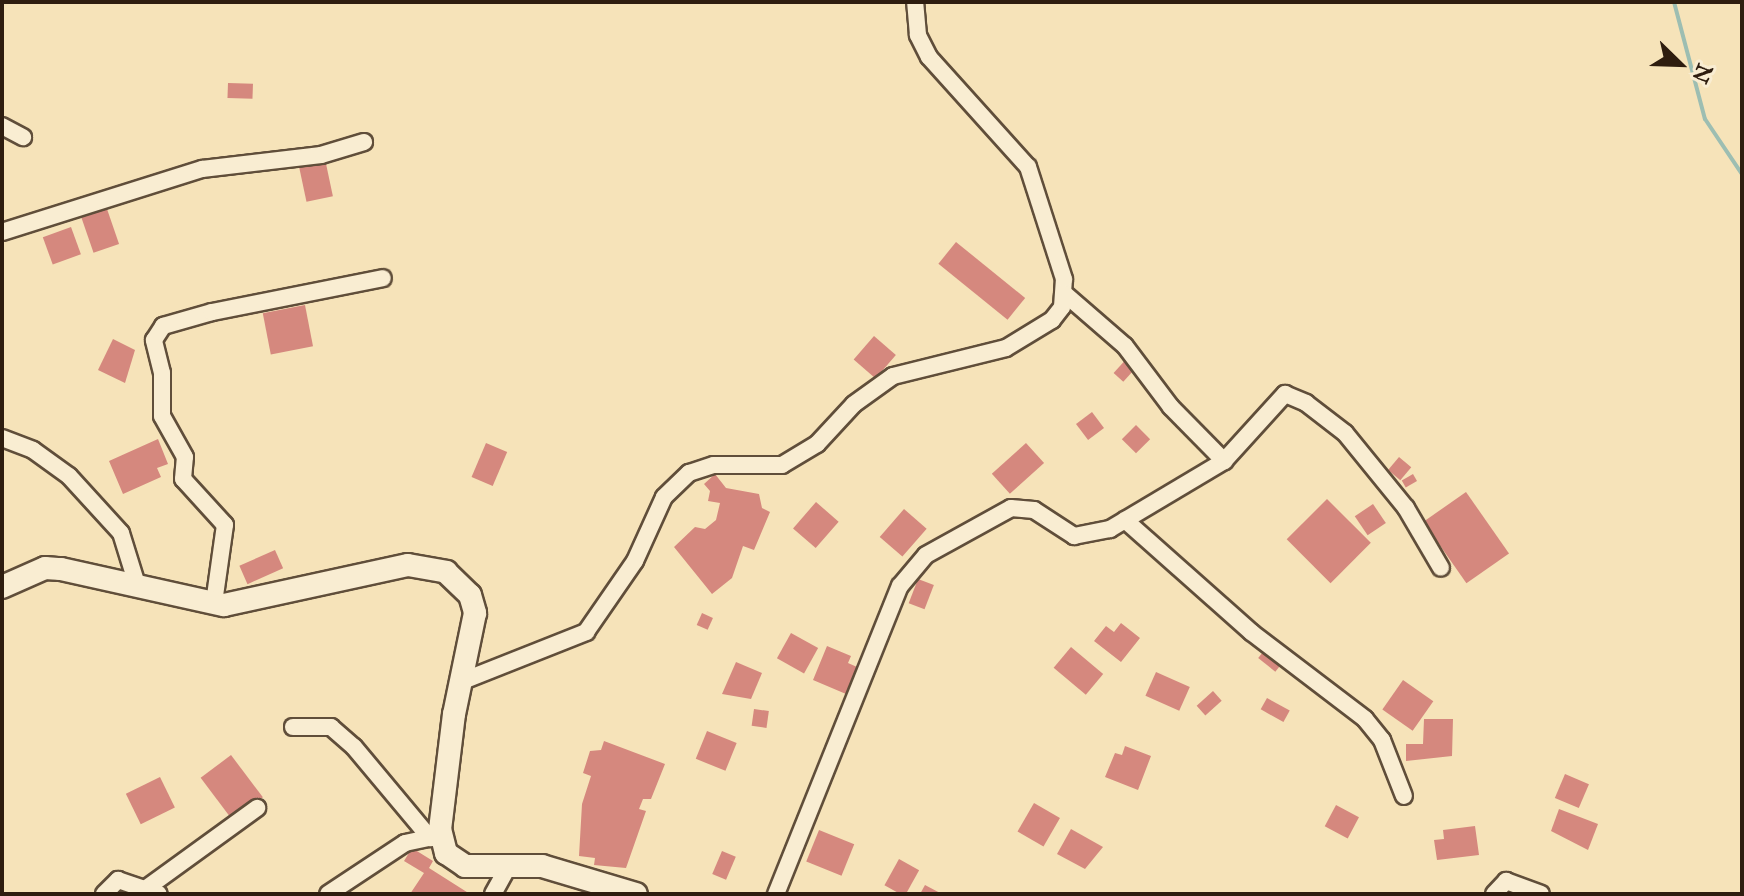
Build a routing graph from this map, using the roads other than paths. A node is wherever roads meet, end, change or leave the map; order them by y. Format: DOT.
graph roads {
  1 [pos="915,2"];
  2 [pos="2,126"];
  3 [pos="23,137"];
  4 [pos="364,142"];
  5 [pos="2,232"];
  6 [pos="383,278"];
  7 [pos="1065,294"];
  8 [pos="2,438"];
  9 [pos="1224,461"];
  10 [pos="1125,520"];
  11 [pos="1441,568"];
  12 [pos="2,587"];
  13 [pos="138,588"];
  14 [pos="214,603"];
  15 [pos="460,682"];
  16 [pos="293,727"];
  17 [pos="1404,796"];
  18 [pos="257,808"];
  19 [pos="436,837"];
  20 [pos="508,867"];
  21 [pos="154,891"];
  22 [pos="104,894"];
  23 [pos="328,894"];
  24 [pos="493,894"];
  25 [pos="636,894"];
  26 [pos="776,894"];
  27 [pos="1494,894"];
  28 [pos="1541,894"];
  1 -- 7 [label="street"];
  2 -- 3 [label="street"];
  4 -- 5 [label="street"];
  6 -- 14 [label="street"];
  7 -- 9 [label="street"];
  7 -- 15 [label="street"];
  8 -- 13 [label="street"];
  9 -- 10 [label="street"];
  9 -- 11 [label="street"];
  10 -- 17 [label="street"];
  10 -- 26 [label="street"];
  12 -- 13 [label="street"];
  13 -- 14 [label="street"];
  14 -- 15 [label="street"];
  15 -- 19 [label="street"];
  16 -- 19 [label="street"];
  18 -- 21 [label="street"];
  19 -- 20 [label="street"];
  19 -- 23 [label="street"];
  20 -- 24 [label="street"];
  20 -- 25 [label="street"];
  21 -- 22 [label="street"];
  27 -- 28 [label="street"];
}
